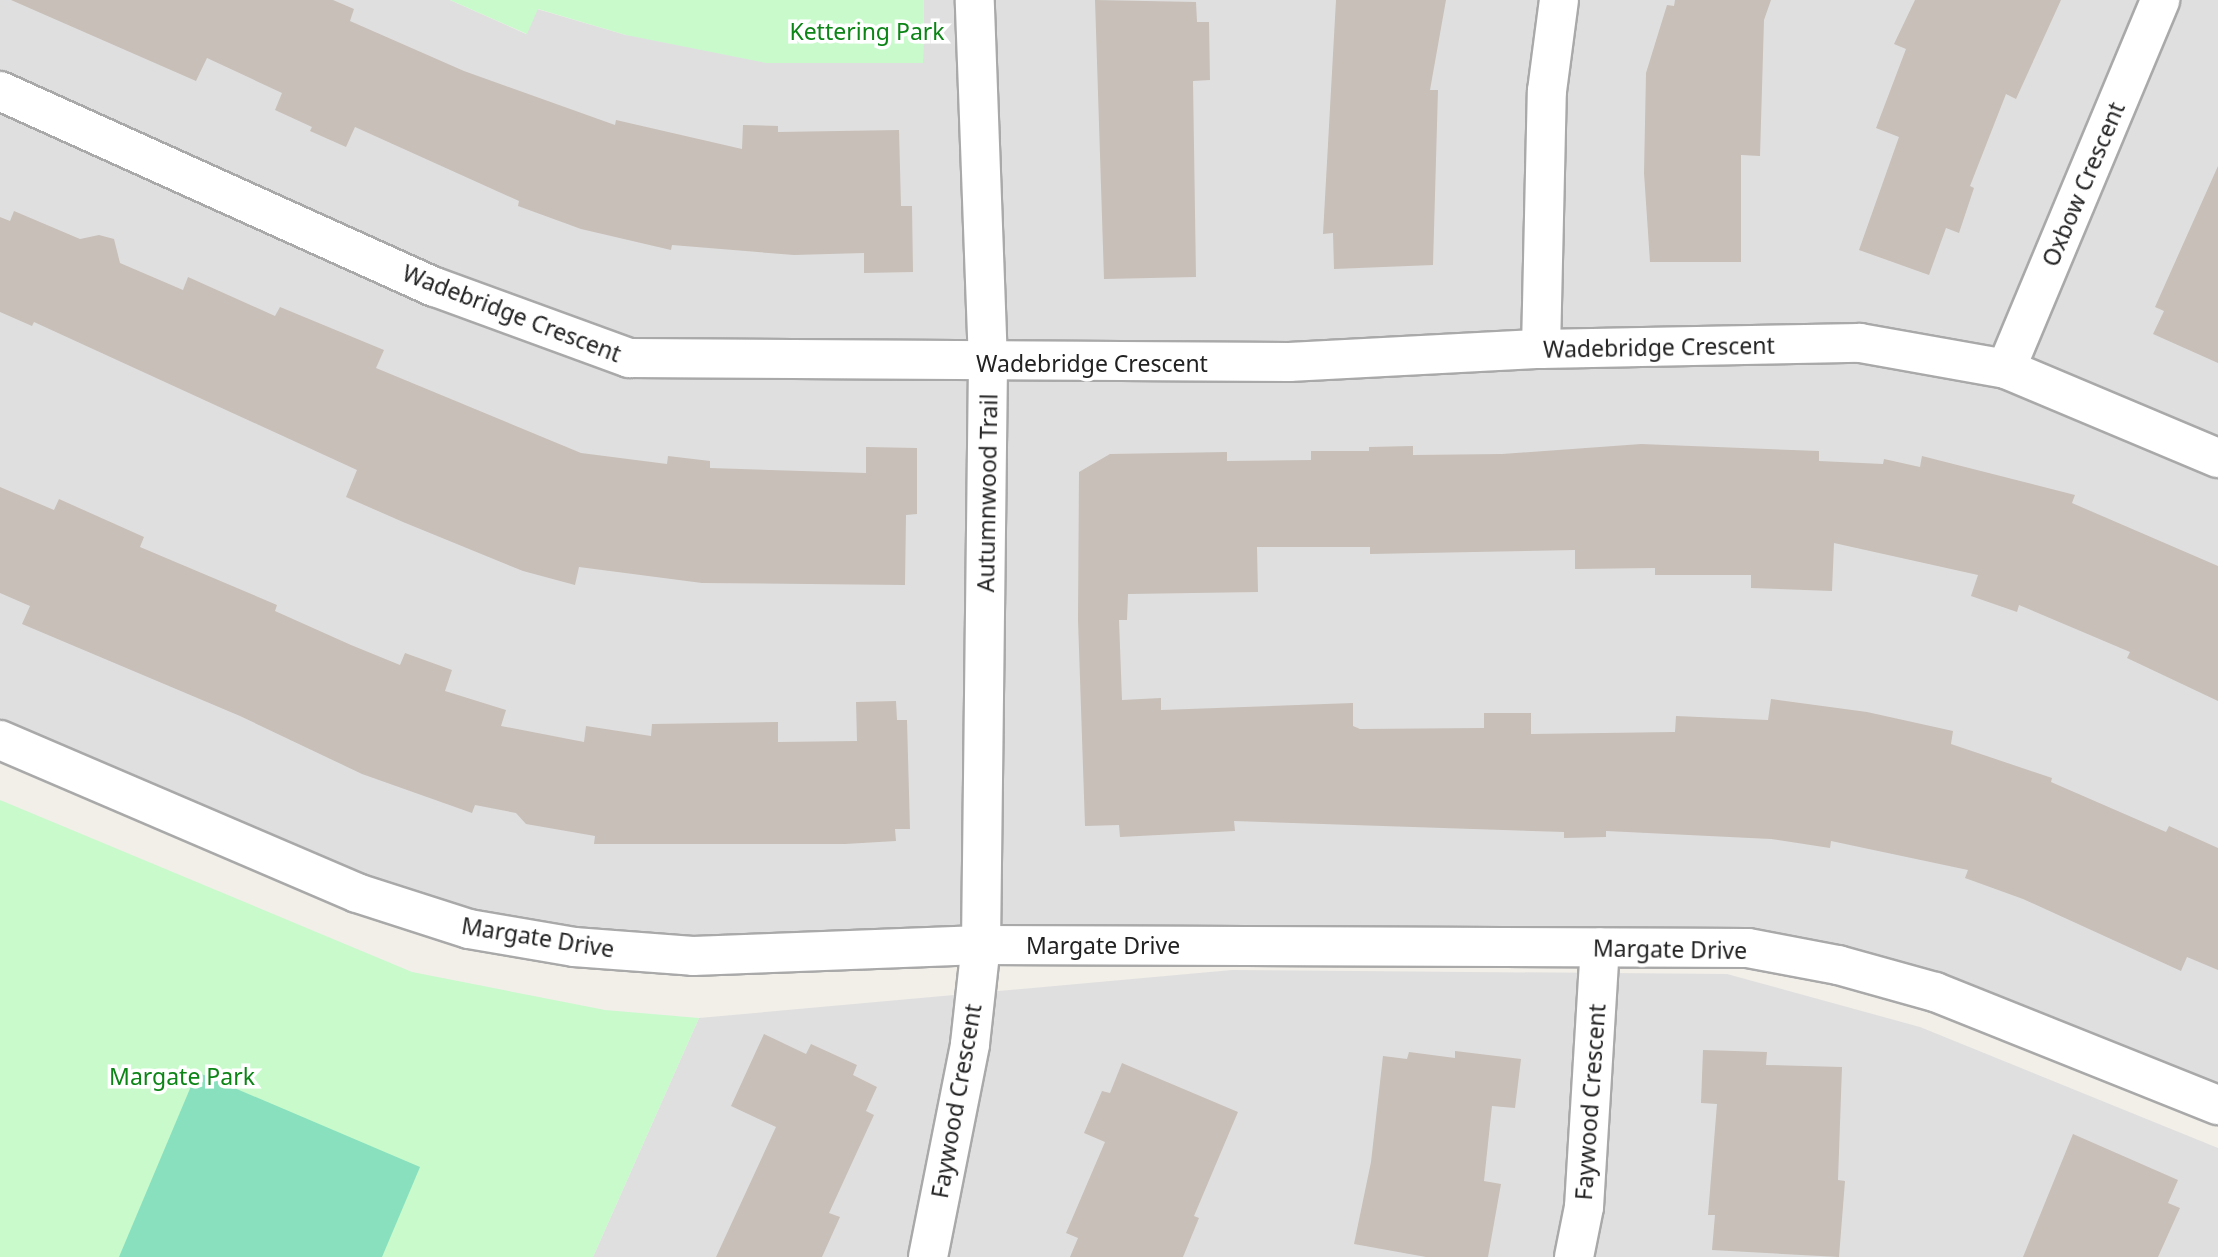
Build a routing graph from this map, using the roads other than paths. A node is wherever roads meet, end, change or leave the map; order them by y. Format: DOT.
graph roads {
  1 [pos="975,0"];
  2 [pos="1559,0"];
  3 [pos="2160,0"];
  4 [pos="0,91"];
  5 [pos="1541,349"];
  6 [pos="988,363"];
  7 [pos="2006,369"];
  8 [pos="2218,458"];
  9 [pos="0,740"];
  10 [pos="981,945"];
  11 [pos="1600,947"];
  12 [pos="2218,1105"];
  13 [pos="928,1257"];
  14 [pos="1574,1257"];
  1 -- 6 [label="street, Autumnwood Trail"];
  2 -- 5 [label="street"];
  3 -- 7 [label="street, Oxbow Crescent"];
  4 -- 6 [label="street, Wadebridge Crescent"];
  5 -- 6 [label="street, Wadebridge Crescent"];
  5 -- 7 [label="street, Wadebridge Crescent"];
  6 -- 10 [label="street, Autumnwood Trail"];
  7 -- 8 [label="street, Wadebridge Crescent"];
  9 -- 10 [label="street, Margate Drive"];
  10 -- 11 [label="street, Margate Drive"];
  10 -- 13 [label="street, Faywood Crescent"];
  11 -- 12 [label="street, Margate Drive"];
  11 -- 14 [label="street, Faywood Crescent"];
}
